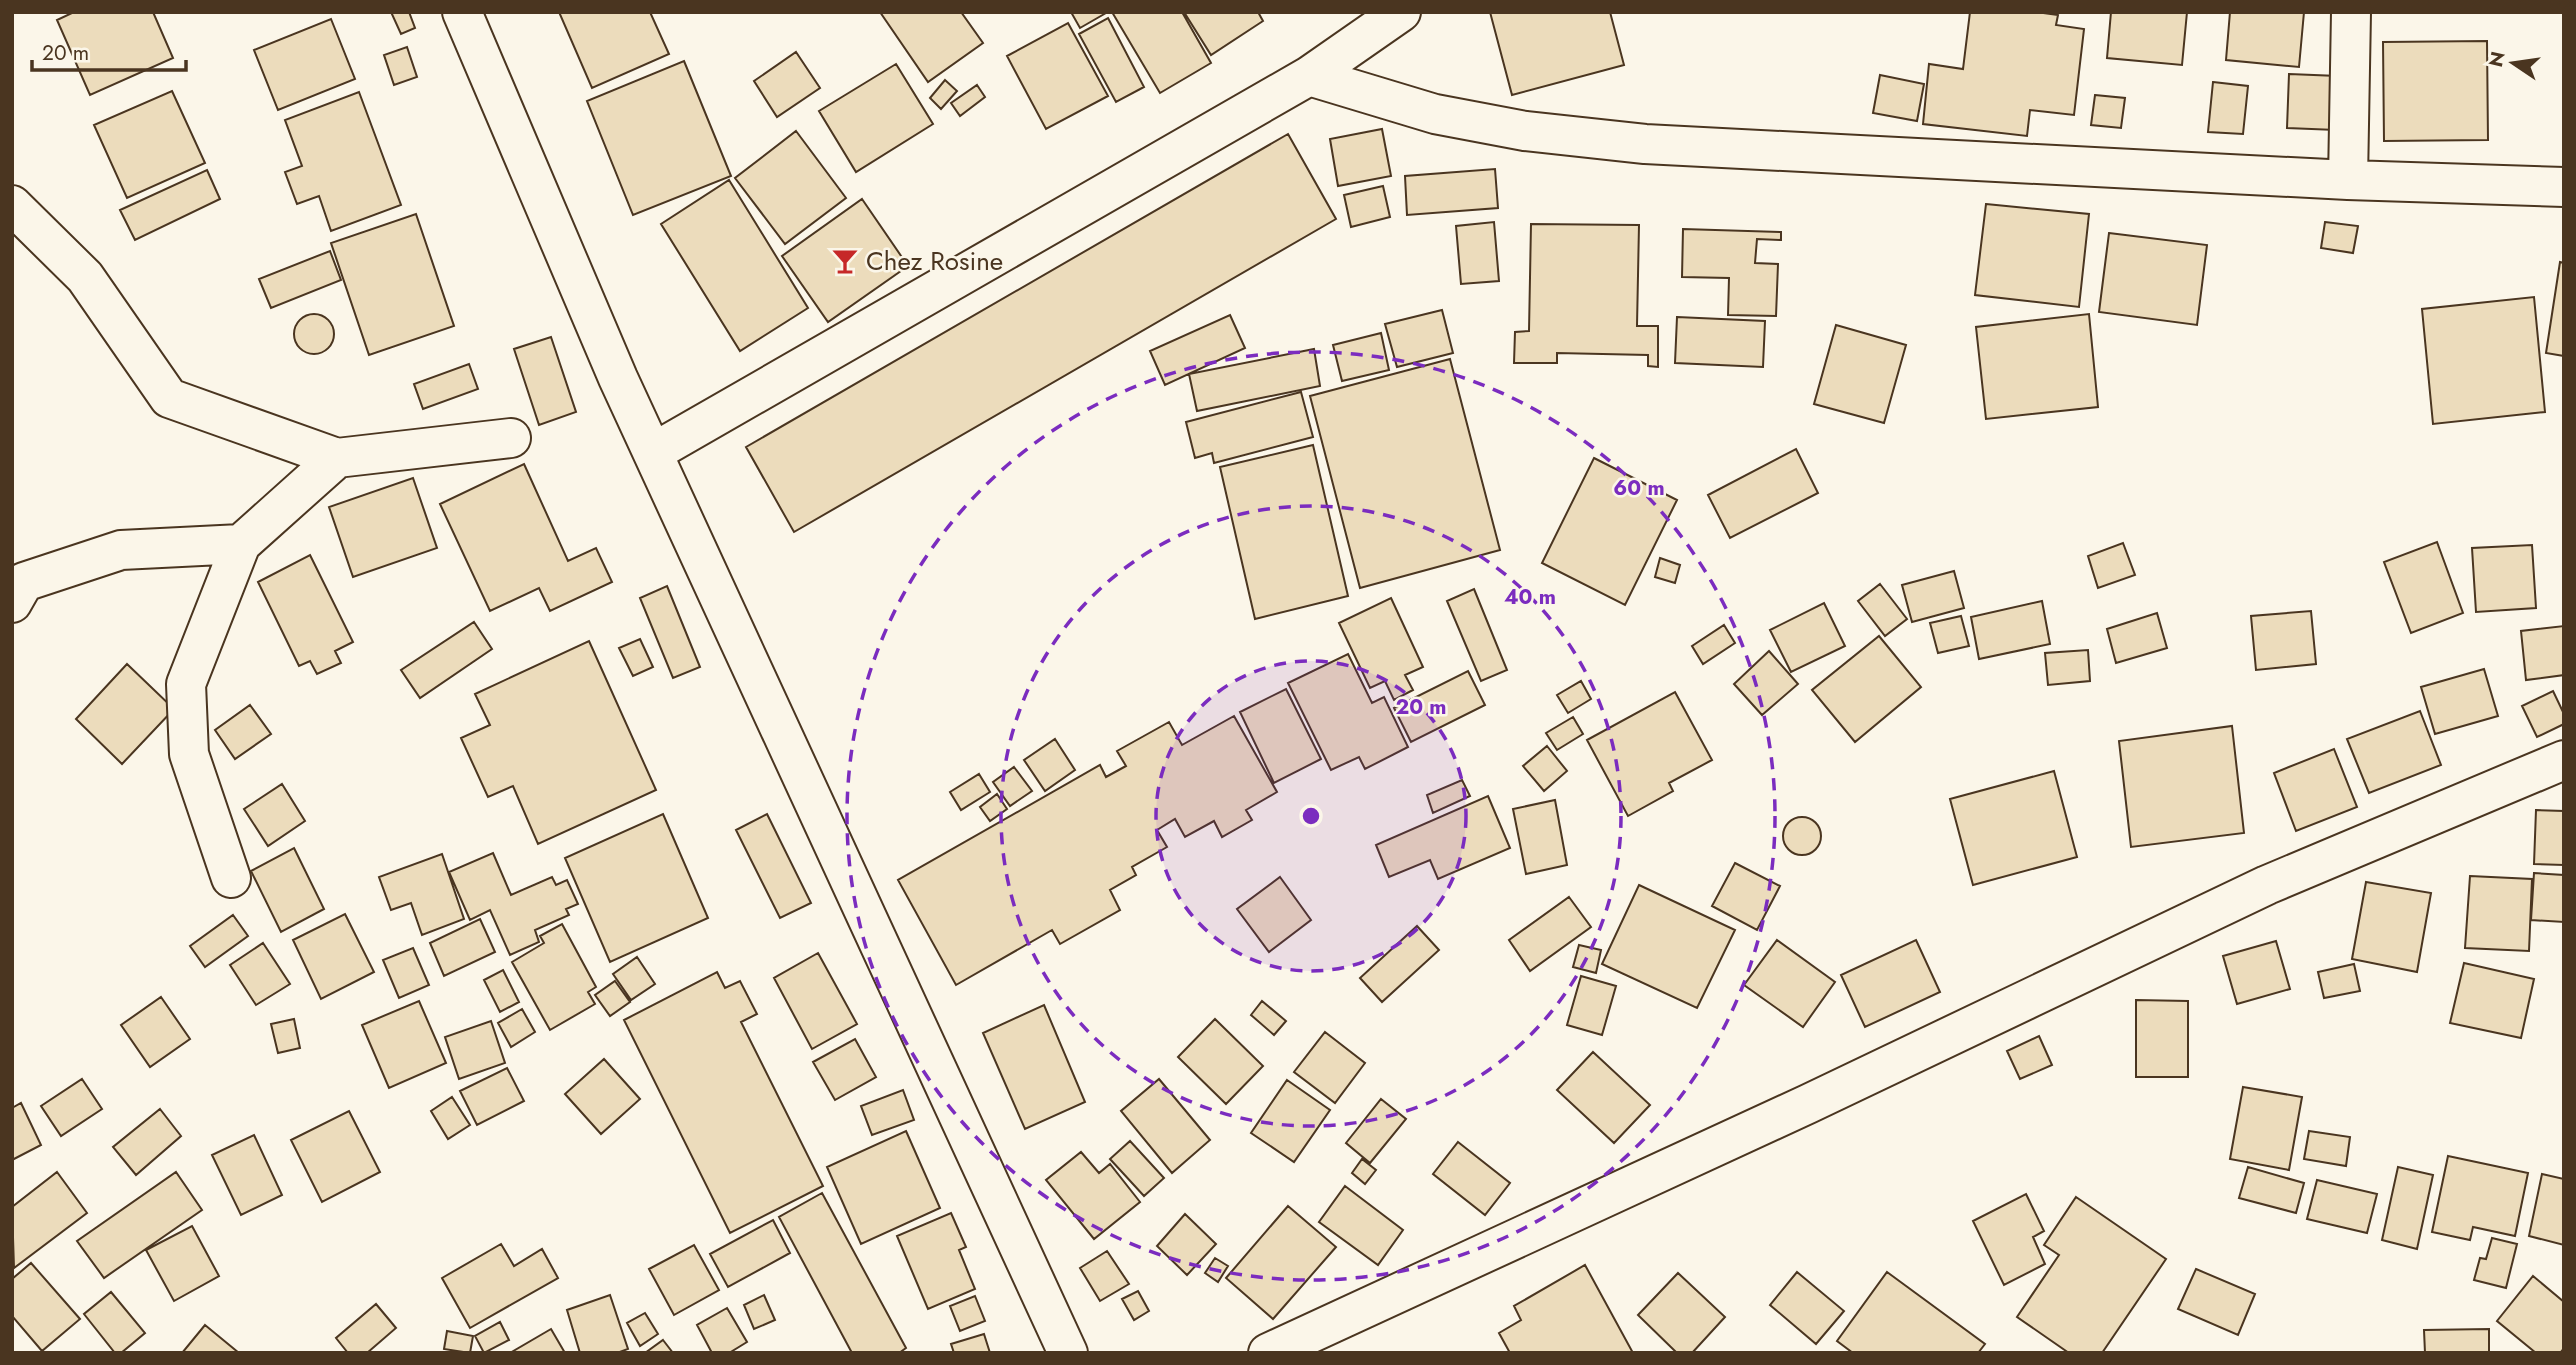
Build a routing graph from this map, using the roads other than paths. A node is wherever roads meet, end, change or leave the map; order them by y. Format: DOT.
graph roads {
  1 [pos="462,12"];
  2 [pos="1401,12"];
  3 [pos="2351,12"];
  4 [pos="1309,76"];
  5 [pos="2348,180"];
  6 [pos="2564,187"];
  7 [pos="12,205"];
  8 [pos="511,438"];
  9 [pos="654,452"];
  10 [pos="337,458"];
  11 [pos="241,544"];
  12 [pos="12,603"];
  13 [pos="2564,760"];
  14 [pos="231,878"];
  15 [pos="1068,1353"];
  16 [pos="1268,1353"];
  1 -- 9 [label="street"];
  2 -- 4 [label="street"];
  3 -- 5 [label="street"];
  4 -- 5 [label="street"];
  4 -- 9 [label="street"];
  5 -- 6 [label="street"];
  7 -- 10 [label="street"];
  8 -- 10 [label="street"];
  9 -- 15 [label="street"];
  10 -- 11 [label="street"];
  11 -- 12 [label="street"];
  11 -- 14 [label="street"];
  13 -- 16 [label="street"];
}
